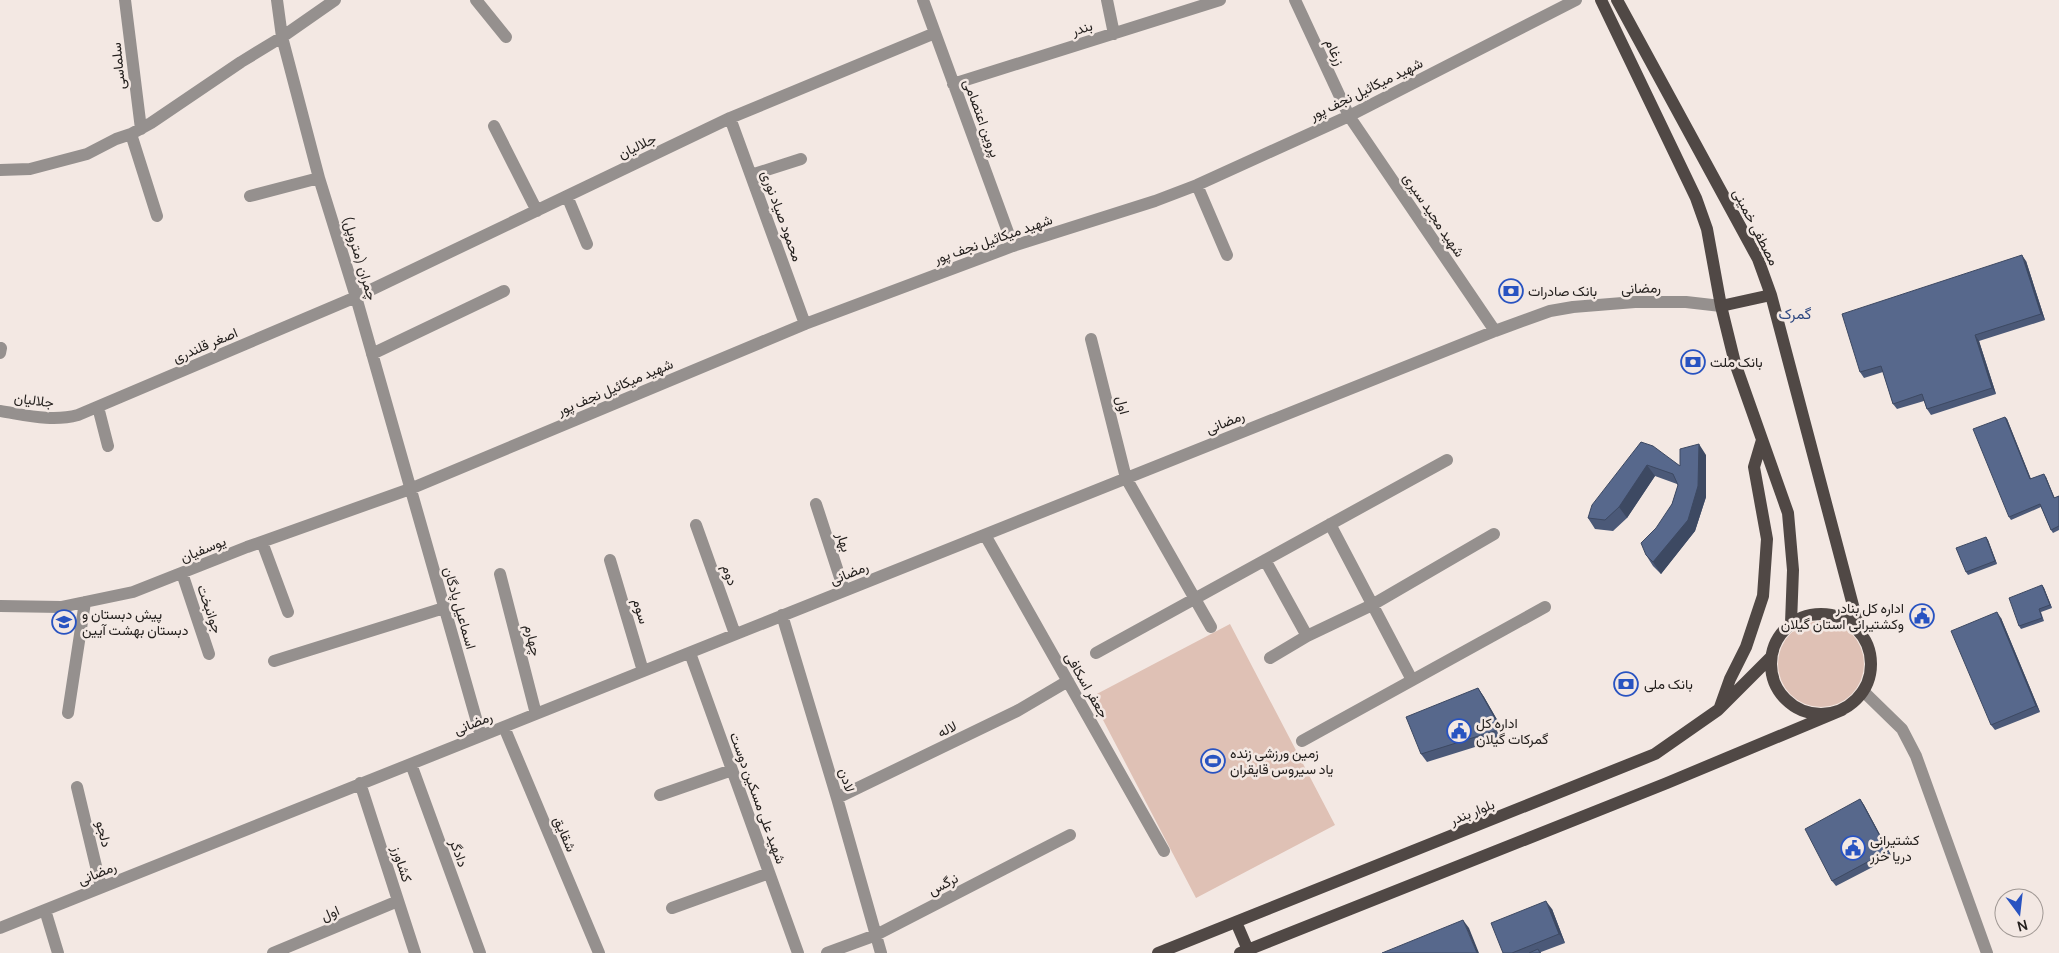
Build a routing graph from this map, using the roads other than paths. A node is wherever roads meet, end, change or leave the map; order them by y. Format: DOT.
graph roads {
  1 [pos="125,0"];
  2 [pos="277,0"];
  3 [pos="335,0"];
  4 [pos="476,0"];
  5 [pos="923,0"];
  6 [pos="1107,0"];
  7 [pos="1220,0"];
  8 [pos="1295,0"];
  9 [pos="1576,0"];
  10 [pos="1601,0"];
  11 [pos="1617,0"];
  12 [pos="935,33"];
  13 [pos="1114,34"];
  14 [pos="282,37"];
  15 [pos="506,38"];
  16 [pos="953,84"];
  17 [pos="1349,116"];
  18 [pos="730,118"];
  19 [pos="494,126"];
  20 [pos="136,132"];
  21 [pos="802,159"];
  22 [pos="0,170"];
  23 [pos="751,175"];
  24 [pos="319,178"];
  25 [pos="1197,185"];
  26 [pos="250,196"];
  27 [pos="567,196"];
  28 [pos="536,211"];
  29 [pos="157,216"];
  30 [pos="587,244"];
  31 [pos="1013,246"];
  32 [pos="1227,255"];
  33 [pos="504,291"];
  34 [pos="1771,295"];
  35 [pos="356,297"];
  36 [pos="1721,306"];
  37 [pos="805,324"];
  38 [pos="1495,331"];
  39 [pos="1091,339"];
  40 [pos="372,354"];
  41 [pos="98,407"];
  42 [pos="0,411"];
  43 [pos="64,419"];
  44 [pos="1762,440"];
  45 [pos="108,446"];
  46 [pos="1447,460"];
  47 [pos="1126,478"];
  48 [pos="410,488"];
  49 [pos="816,504"];
  50 [pos="1330,524"];
  51 [pos="696,525"];
  52 [pos="1494,534"];
  53 [pos="984,535"];
  54 [pos="262,542"];
  55 [pos="610,560"];
  56 [pos="1265,560"];
  57 [pos="182,573"];
  58 [pos="500,574"];
  59 [pos="844,590"];
  60 [pos="1195,598"];
  61 [pos="85,602"];
  62 [pos="1372,605"];
  63 [pos="0,606"];
  64 [pos="1545,607"];
  65 [pos="444,608"];
  66 [pos="288,612"];
  67 [pos="782,616"];
  68 [pos="1791,623"];
  69 [pos="1211,627"];
  70 [pos="1860,632"];
  71 [pos="735,634"];
  72 [pos="1308,636"];
  73 [pos="690,652"];
  74 [pos="1096,653"];
  75 [pos="209,654"];
  76 [pos="1771,657"];
  77 [pos="1270,658"];
  78 [pos="274,661"];
  79 [pos="643,671"];
  80 [pos="1412,680"];
  81 [pos="1068,681"];
  82 [pos="1863,691"];
  83 [pos="1718,710"];
  84 [pos="1842,710"];
  85 [pos="68,713"];
  86 [pos="536,714"];
  87 [pos="504,727"];
  88 [pos="481,736"];
  89 [pos="1302,741"];
  90 [pos="410,764"];
  91 [pos="732,770"];
  92 [pos="360,784"];
  93 [pos="77,787"];
  94 [pos="660,795"];
  95 [pos="837,798"];
  96 [pos="1070,835"];
  97 [pos="1164,851"];
  98 [pos="769,873"];
  99 [pos="102,887"];
  100 [pos="398,901"];
  101 [pos="672,908"];
  102 [pos="45,910"];
  103 [pos="1236,922"];
  104 [pos="0,928"];
  105 [pos="876,935"];
  106 [pos="1244,951"];
  107 [pos="58,953"];
  108 [pos="273,953"];
  109 [pos="415,953"];
  110 [pos="480,953"];
  111 [pos="598,953"];
  112 [pos="798,953"];
  113 [pos="826,953"];
  114 [pos="881,953"];
  115 [pos="1158,953"];
  116 [pos="1987,953"];
  1 -- 20 [label="street, سلماسی"];
  2 -- 14 [label="street, چمران (متروپل)"];
  3 -- 14 [label="street"];
  4 -- 15 [label="street"];
  5 -- 12 [label="street, پروین اعتصامی"];
  6 -- 13 [label="street"];
  7 -- 13 [label="street, بندر"];
  8 -- 17 [label="street, زرغام"];
  9 -- 17 [label="street, شهید میکائیل نجف پور"];
  10 -- 36 [label="main road"];
  11 -- 34 [label="main road, مصطفی خمینی"];
  12 -- 16 [label="street, پروین اعتصامی"];
  12 -- 18 [label="street, جلالیان"];
  13 -- 16 [label="street, بندر"];
  14 -- 20 [label="street"];
  14 -- 24 [label="street, چمران (متروپل)"];
  16 -- 31 [label="street, پروین اعتصامی"];
  17 -- 25 [label="street, شهید میکائیل نجف پور"];
  17 -- 38 [label="street, شهید مجید سیری"];
  18 -- 23 [label="street, محمود صیاد نوری"];
  18 -- 27 [label="street, جلالیان"];
  19 -- 28 [label="street"];
  20 -- 22 [label="street"];
  20 -- 29 [label="street, سلماسی"];
  21 -- 23 [label="street"];
  23 -- 37 [label="street, محمود صیاد نوری"];
  24 -- 26 [label="street"];
  24 -- 35 [label="street, چمران (متروپل)"];
  25 -- 31 [label="street, شهید میکائیل نجف پور"];
  25 -- 32 [label="street"];
  27 -- 28 [label="street, جلالیان"];
  27 -- 30 [label="street"];
  28 -- 35 [label="street, جلالیان"];
  31 -- 37 [label="street, شهید میکائیل نجف پور"];
  33 -- 40 [label="street"];
  34 -- 36 [label="main road"];
  34 -- 70 [label="main road, مصطفی خمینی"];
  35 -- 40 [label="street, چمران (متروپل)"];
  35 -- 41 [label="street, اصغر قلندری"];
  36 -- 38 [label="street, رمضانی"];
  36 -- 44 [label="main road"];
  37 -- 48 [label="street, شهید میکائیل نجف پور"];
  38 -- 47 [label="street, رمضانی"];
  39 -- 47 [label="street, اول"];
  40 -- 48 [label="street, چمران (متروپل)"];
  41 -- 43 [label="street, اصغر قلندری"];
  41 -- 45 [label="street"];
  42 -- 43 [label="street, جلالیان"];
  44 -- 68 [label="main road"];
  44 -- 83 [label="main road"];
  46 -- 50 [label="street"];
  47 -- 53 [label="street, رمضانی"];
  47 -- 60 [label="street, اول"];
  48 -- 54 [label="street, یوسفیان"];
  48 -- 65 [label="street, اسماعیل پادگان"];
  49 -- 59 [label="street, بهار"];
  50 -- 56 [label="street"];
  50 -- 62 [label="street"];
  51 -- 71 [label="street, دوم"];
  52 -- 62 [label="street"];
  53 -- 59 [label="street, رمضانی"];
  53 -- 81 [label="street, جعفر اسکافی"];
  54 -- 57 [label="street, یوسفیان"];
  54 -- 66 [label="street"];
  55 -- 79 [label="street, سوم"];
  56 -- 60 [label="street"];
  56 -- 72 [label="street"];
  57 -- 61 [label="street, یوسفیان"];
  57 -- 75 [label="street, جوانبخت"];
  58 -- 86 [label="street, چهارم"];
  59 -- 67 [label="street, رمضانی"];
  60 -- 69 [label="street, اول"];
  60 -- 74 [label="street"];
  61 -- 63 [label="street, یوسفیان"];
  61 -- 85 [label="street"];
  62 -- 72 [label="street"];
  62 -- 80 [label="street"];
  64 -- 80 [label="street"];
  65 -- 78 [label="street"];
  65 -- 88 [label="street, اسماعیل پادگان"];
  67 -- 71 [label="street, رمضانی"];
  67 -- 95 [label="street, لادن"];
  68 -- 70 [label="main road"];
  68 -- 76 [label="main road"];
  70 -- 82 [label="main road"];
  71 -- 73 [label="street, رمضانی"];
  72 -- 77 [label="street"];
  73 -- 79 [label="street, رمضانی"];
  73 -- 91 [label="street, شهید علی مسکین دوست"];
  76 -- 83 [label="main road, بلوار بندر"];
  76 -- 84 [label="main road"];
  79 -- 86 [label="street, رمضانی"];
  80 -- 89 [label="street"];
  81 -- 95 [label="street, لاله"];
  81 -- 97 [label="street, جعفر اسکافی"];
  82 -- 84 [label="main road"];
  82 -- 116 [label="street"];
  83 -- 103 [label="main road, بلوار بندر"];
  84 -- 106 [label="main road"];
  86 -- 87 [label="street, رمضانی"];
  87 -- 88 [label="street, رمضانی"];
  87 -- 111 [label="street, شقایق"];
  88 -- 90 [label="street, رمضانی"];
  90 -- 92 [label="street, رمضانی"];
  90 -- 110 [label="street, دادگر"];
  91 -- 94 [label="street"];
  91 -- 98 [label="street, شهید علی مسکین دوست"];
  92 -- 99 [label="street, رمضانی"];
  92 -- 100 [label="street, کشاورز"];
  93 -- 99 [label="street, دلجو"];
  95 -- 105 [label="street, لادن"];
  96 -- 105 [label="street, نرگس"];
  98 -- 101 [label="street"];
  98 -- 112 [label="street, شهید علی مسکین دوست"];
  99 -- 102 [label="street, رمضانی"];
  100 -- 108 [label="street, اول"];
  100 -- 109 [label="street, کشاورز"];
  102 -- 104 [label="street, رمضانی"];
  102 -- 107 [label="street"];
  103 -- 106 [label="main road"];
  103 -- 115 [label="main road, بلوار بندر"];
  105 -- 113 [label="street, نرگس"];
  105 -- 114 [label="street, لادن"];
}
